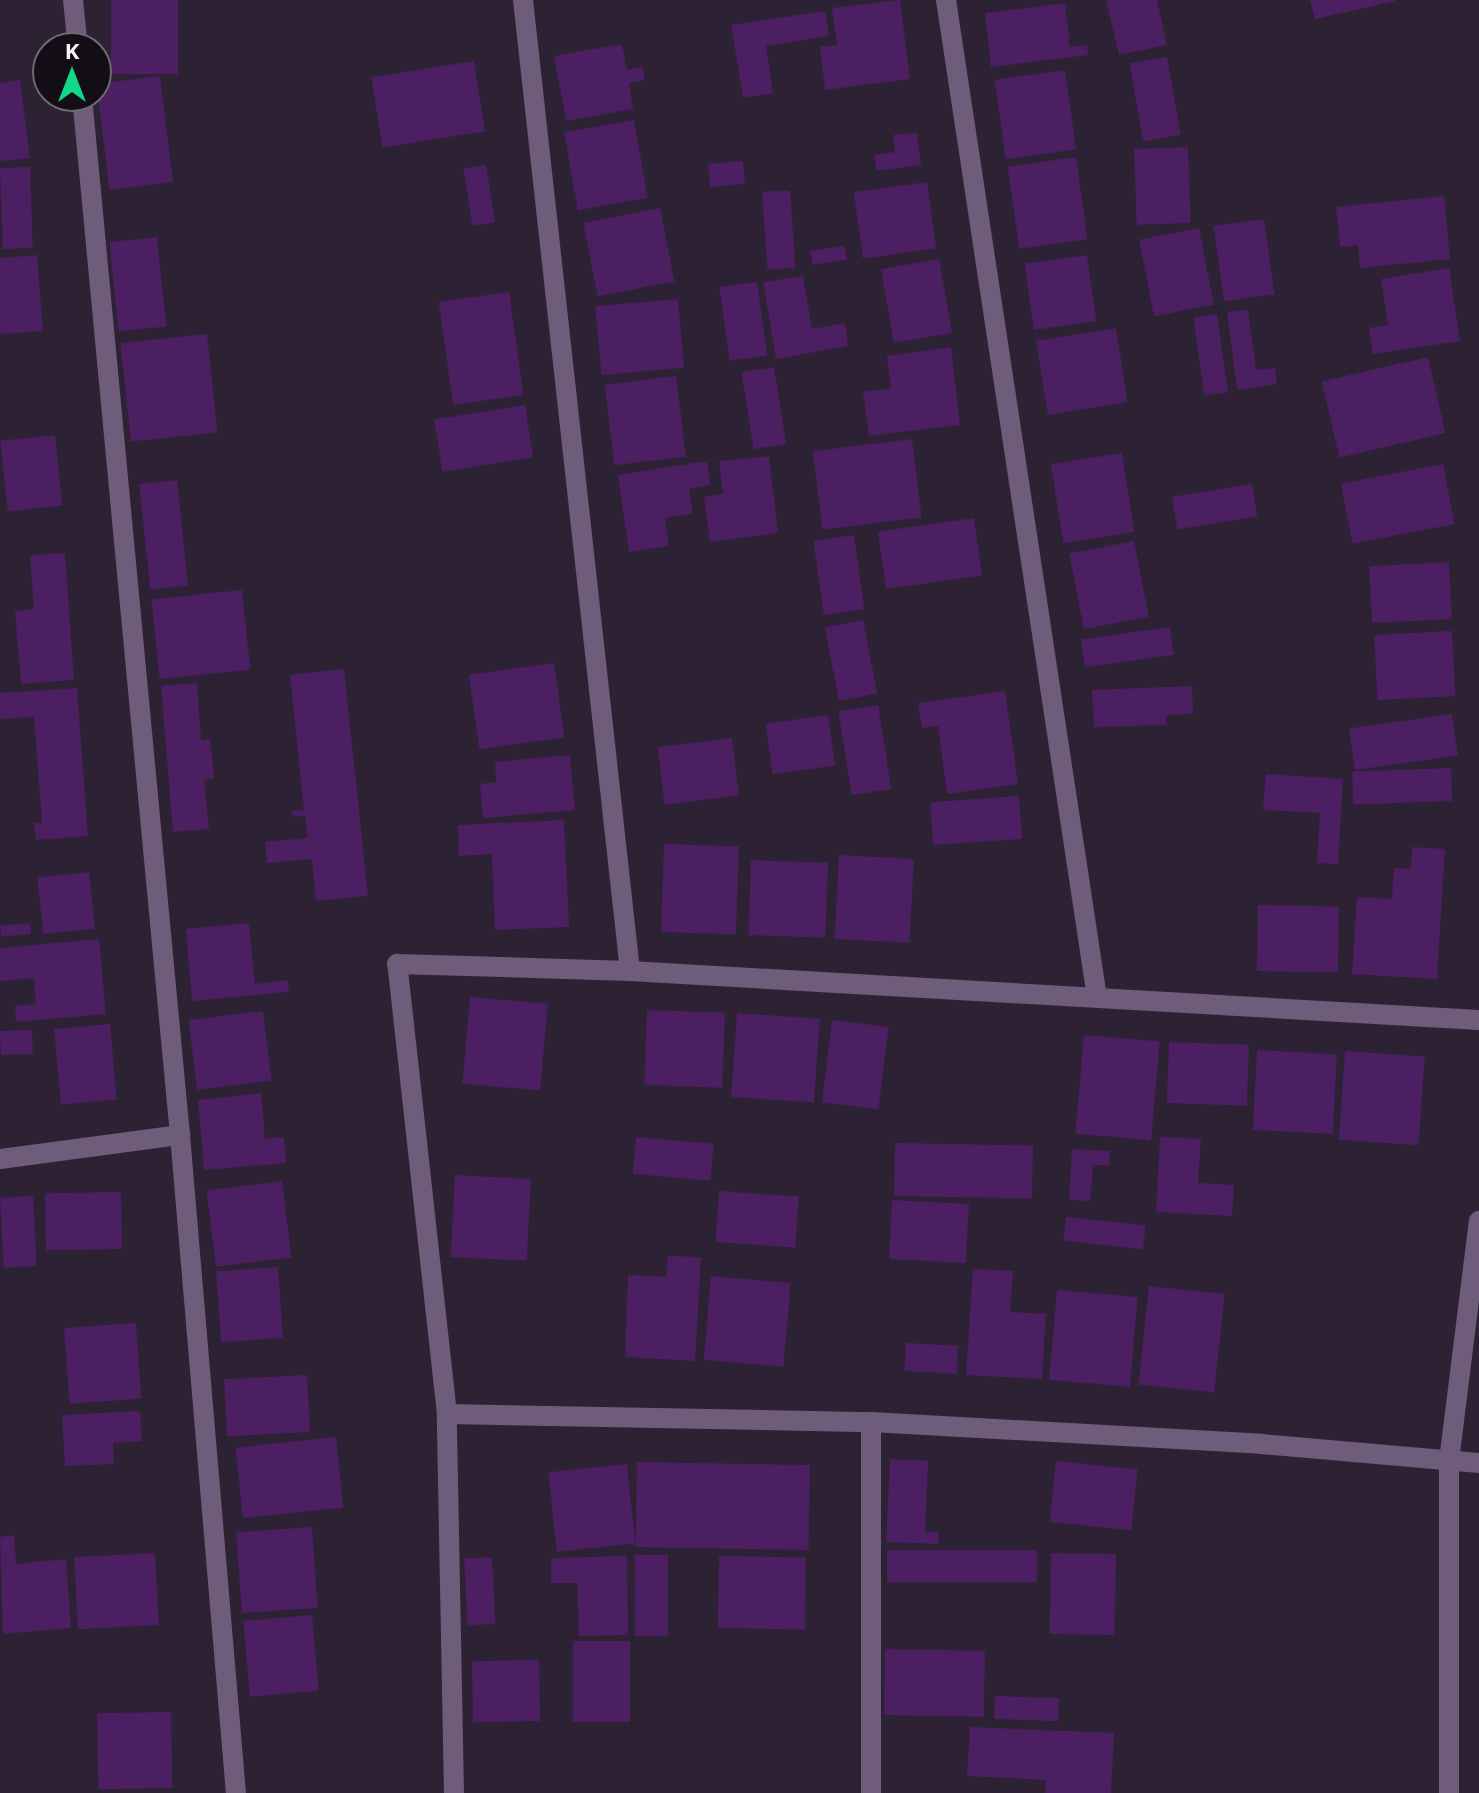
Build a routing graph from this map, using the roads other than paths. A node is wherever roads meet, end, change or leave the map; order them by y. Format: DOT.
graph roads {
  1 [pos="73,0"];
  2 [pos="523,0"];
  3 [pos="946,0"];
  4 [pos="76,32"];
  5 [pos="84,112"];
  6 [pos="630,971"];
  7 [pos="1097,997"];
  8 [pos="1479,1020"];
  9 [pos="180,1135"];
  10 [pos="0,1159"];
  11 [pos="1479,1221"];
  12 [pos="447,1414"];
  13 [pos="871,1422"];
  14 [pos="1449,1461"];
  15 [pos="1479,1463"];
  16 [pos="236,1793"];
  17 [pos="454,1793"];
  18 [pos="871,1793"];
  19 [pos="1449,1793"];
  1 -- 4 [label="street"];
  2 -- 6 [label="street"];
  3 -- 7 [label="street"];
  5 -- 9 [label="street"];
  6 -- 7 [label="street"];
  6 -- 12 [label="street"];
  7 -- 8 [label="street"];
  9 -- 10 [label="street"];
  9 -- 16 [label="street"];
  11 -- 14 [label="street"];
  12 -- 13 [label="street"];
  12 -- 17 [label="street"];
  13 -- 14 [label="street"];
  13 -- 18 [label="street"];
  14 -- 15 [label="street"];
  14 -- 19 [label="street"];
}
